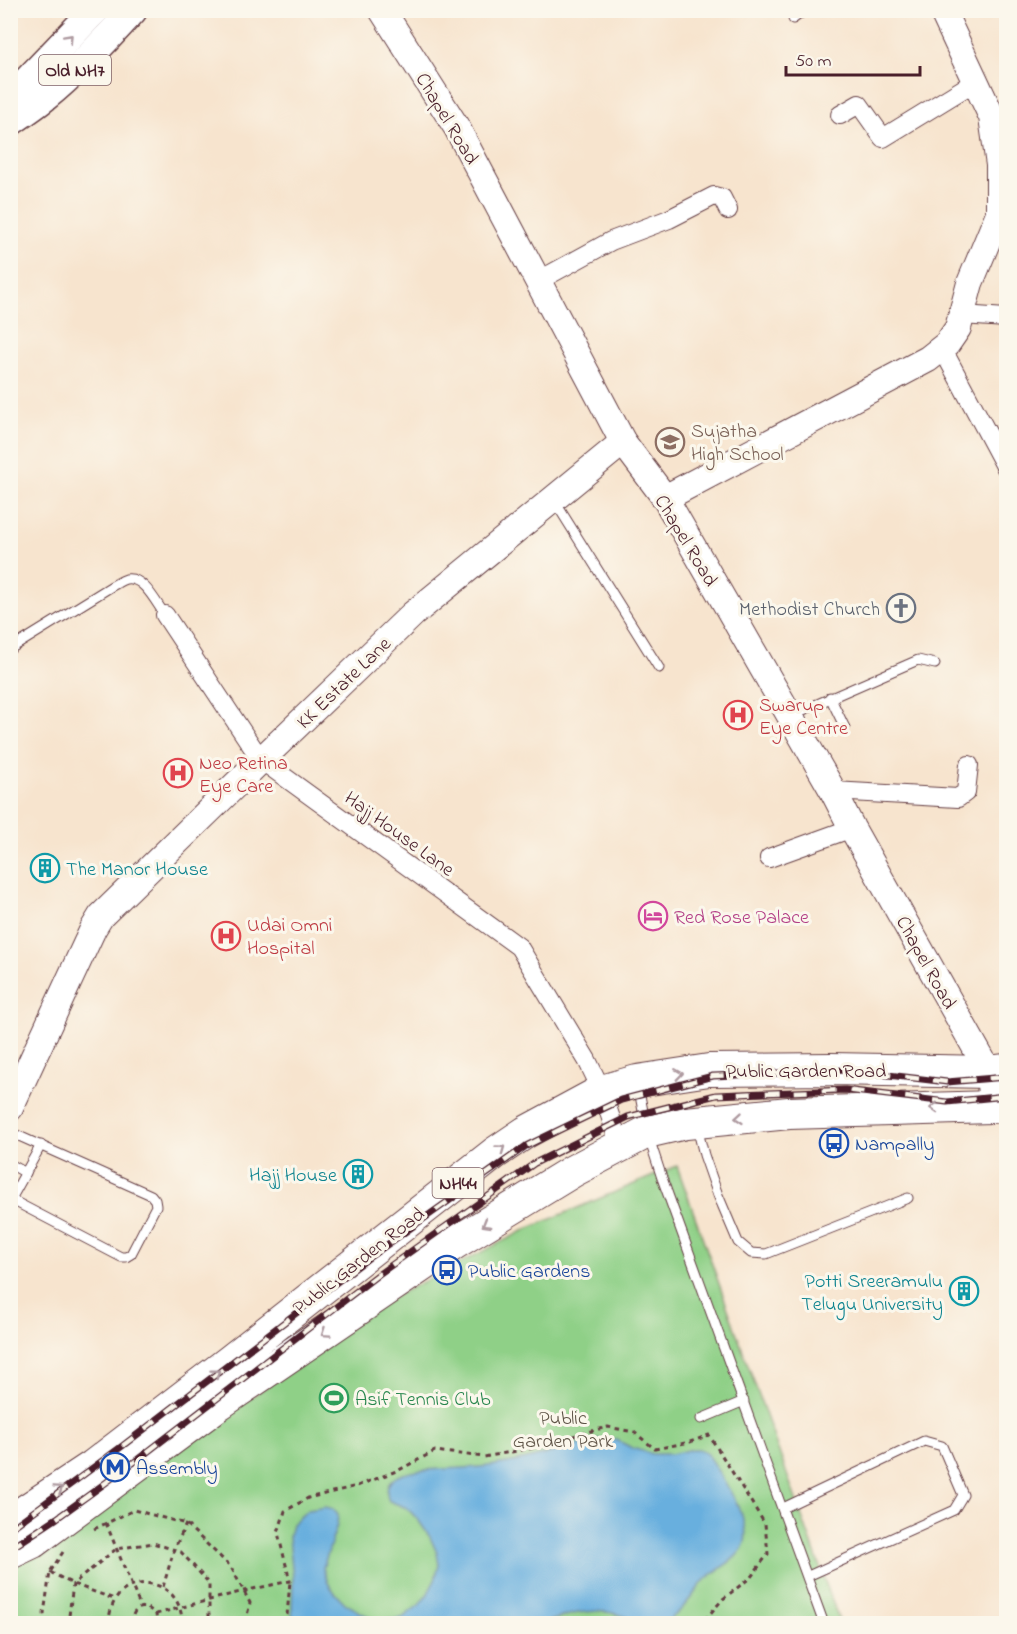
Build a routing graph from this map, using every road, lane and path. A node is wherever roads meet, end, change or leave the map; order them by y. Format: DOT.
graph roads {
  1 [pos="95,10"];
  2 [pos="133,10"];
  3 [pos="382,10"];
  4 [pos="805,10"];
  5 [pos="942,10"];
  6 [pos="793,19"];
  7 [pos="976,81"];
  8 [pos="10,92"];
  9 [pos="840,115"];
  10 [pos="10,122"];
  11 [pos="1004,163"];
  12 [pos="728,210"];
  13 [pos="538,281"];
  14 [pos="962,315"];
  15 [pos="1006,318"];
  16 [pos="942,348"];
  17 [pos="623,442"];
  18 [pos="1006,468"];
  19 [pos="665,498"];
  20 [pos="554,499"];
  21 [pos="165,615"];
  22 [pos="10,649"];
  23 [pos="935,664"];
  24 [pos="659,668"];
  25 [pos="830,697"];
  26 [pos="789,716"];
  27 [pos="845,728"];
  28 [pos="261,760"];
  29 [pos="969,765"];
  30 [pos="833,791"];
  31 [pos="852,828"];
  32 [pos="769,858"];
  33 [pos="998,1071"];
  34 [pos="637,1081"];
  35 [pos="602,1091"];
  36 [pos="999,1106"];
  37 [pos="10,1108"];
  38 [pos="696,1122"];
  39 [pos="10,1132"];
  40 [pos="634,1139"];
  41 [pos="41,1145"];
  42 [pos="10,1164"];
  43 [pos="26,1173"];
  44 [pos="908,1198"];
  45 [pos="11,1199"];
  46 [pos="744,1401"];
  47 [pos="701,1419"];
  48 [pos="783,1508"];
  49 [pos="10,1521"];
  50 [pos="106,1524"];
  51 [pos="186,1524"];
  52 [pos="87,1532"];
  53 [pos="64,1549"];
  54 [pos="116,1549"];
  55 [pos="174,1550"];
  56 [pos="10,1553"];
  57 [pos="50,1572"];
  58 [pos="808,1576"];
  59 [pos="290,1581"];
  60 [pos="73,1584"];
  61 [pos="131,1585"];
  62 [pos="163,1587"];
  63 [pos="244,1591"];
  64 [pos="114,1599"];
  65 [pos="209,1600"];
  66 [pos="141,1608"];
  67 [pos="181,1608"];
  68 [pos="156,1614"];
  69 [pos="46,1623"];
  70 [pos="68,1623"];
  71 [pos="109,1623"];
  72 [pos="121,1623"];
  73 [pos="132,1623"];
  74 [pos="157,1623"];
  75 [pos="182,1623"];
  76 [pos="209,1623"];
  77 [pos="244,1623"];
  78 [pos="288,1623"];
  79 [pos="700,1623"];
  80 [pos="824,1623"];
  8 -- 1 [label="main road, Old NH7, one-way"];
  2 -- 10 [label="main road, Old NH7"];
  3 -- 13 [label="main road, Chapel Road"];
  4 -- 6 [label="lane"];
  5 -- 7 [label="main road"];
  7 -- 9 [label="street"];
  7 -- 11 [label="main road"];
  11 -- 14 [label="main road"];
  12 -- 13 [label="street"];
  13 -- 17 [label="main road, Chapel Road"];
  14 -- 15 [label="street"];
  14 -- 16 [label="main road"];
  16 -- 18 [label="street"];
  16 -- 19 [label="main road"];
  17 -- 19 [label="main road, Chapel Road"];
  17 -- 20 [label="main road, KK Estate Lane"];
  19 -- 26 [label="main road, Chapel Road"];
  20 -- 24 [label="lane"];
  20 -- 28 [label="main road, KK Estate Lane"];
  21 -- 22 [label="lane"];
  21 -- 28 [label="street, Hajj House Lane"];
  23 -- 25 [label="lane"];
  25 -- 26 [label="lane"];
  25 -- 27 [label="lane"];
  26 -- 30 [label="main road, Chapel Road"];
  28 -- 35 [label="street, Hajj House Lane"];
  28 -- 37 [label="main road, KK Estate Lane"];
  29 -- 30 [label="street"];
  30 -- 31 [label="main road, Chapel Road"];
  31 -- 32 [label="street"];
  31 -- 33 [label="main road, Chapel Road"];
  34 -- 33 [label="highway, Public Garden Road / NH44, one-way"];
  33 -- 36 [label="main road"];
  34 -- 35 [label="highway, Public Garden Road / NH44"];
  34 -- 40 [label="lane"];
  35 -- 40 [label="street, Hajj House Lane"];
  49 -- 35 [label="highway, Public Garden Road / NH44, one-way"];
  36 -- 38 [label="highway, NH44, one-way"];
  38 -- 40 [label="highway, NH44"];
  38 -- 44 [label="lane"];
  39 -- 41 [label="lane"];
  40 -- 46 [label="lane"];
  40 -- 56 [label="highway, NH44, one-way"];
  41 -- 43 [label="lane"];
  41 -- 45 [label="lane"];
  42 -- 43 [label="lane"];
  43 -- 45 [label="lane"];
  46 -- 47 [label="lane"];
  46 -- 48 [label="lane"];
  48 -- 58 [label="lane"];
  48 -- 58 [label="lane"];
  50 -- 51 [label="path"];
  50 -- 52 [label="path"];
  50 -- 54 [label="path"];
  51 -- 55 [label="path"];
  51 -- 63 [label="path"];
  53 -- 57 [label="path"];
  54 -- 55 [label="path"];
  54 -- 60 [label="path"];
  54 -- 61 [label="path"];
  55 -- 62 [label="path"];
  55 -- 65 [label="path"];
  57 -- 60 [label="path"];
  57 -- 69 [label="path"];
  58 -- 80 [label="lane"];
  59 -- 63 [label="path"];
  59 -- 78 [label="path"];
  59 -- 79 [label="path"];
  60 -- 64 [label="path"];
  60 -- 70 [label="path"];
  61 -- 62 [label="path"];
  61 -- 64 [label="path"];
  61 -- 66 [label="path"];
  62 -- 67 [label="path"];
  63 -- 65 [label="path"];
  63 -- 77 [label="path"];
  64 -- 71 [label="path"];
  65 -- 67 [label="path"];
  65 -- 76 [label="path"];
  66 -- 68 [label="path"];
  66 -- 73 [label="path"];
  67 -- 68 [label="path"];
  67 -- 75 [label="path"];
  68 -- 74 [label="path"];
  72 -- 73 [label="path"];
}
